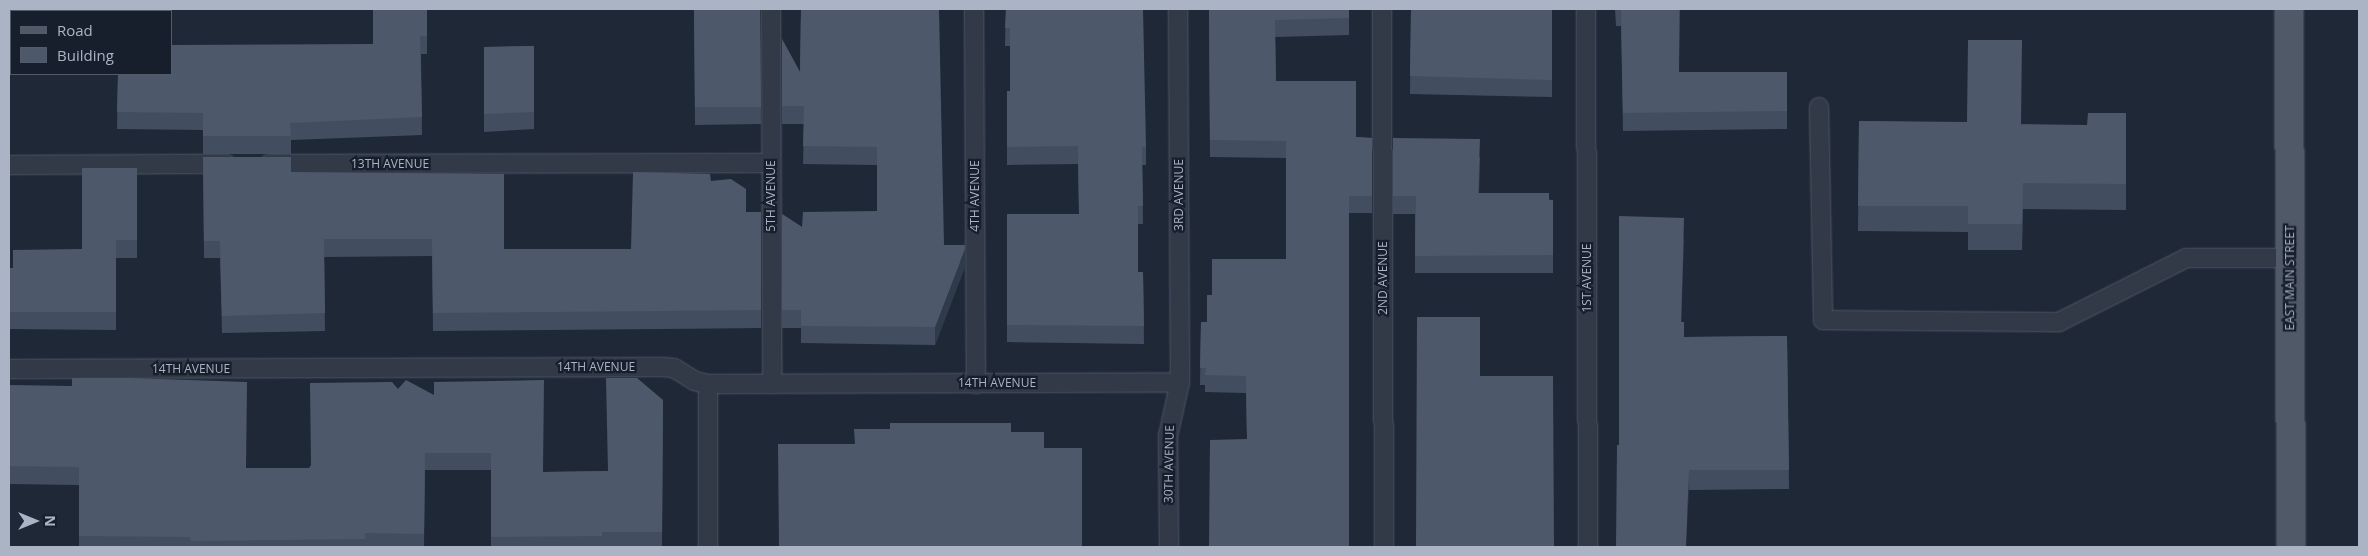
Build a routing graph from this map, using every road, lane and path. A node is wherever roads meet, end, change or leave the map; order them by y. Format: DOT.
graph roads {
  1 [pos="771,9"];
  2 [pos="974,9"];
  3 [pos="1178,9"];
  4 [pos="1382,9"];
  5 [pos="1586,9"];
  6 [pos="2289,9"];
  7 [pos="1819,107"];
  8 [pos="771,163"];
  9 [pos="9,165"];
  10 [pos="2290,258"];
  11 [pos="9,369"];
  12 [pos="1180,382"];
  13 [pos="708,384"];
  14 [pos="772,384"];
  15 [pos="976,384"];
  16 [pos="708,547"];
  17 [pos="1169,547"];
  18 [pos="1384,547"];
  19 [pos="1588,547"];
  20 [pos="2290,547"];
  1 -- 8 [label="lane, 5TH AVENUE"];
  2 -- 15 [label="lane, 4TH AVENUE"];
  3 -- 12 [label="lane, 3RD AVENUE"];
  4 -- 18 [label="lane, 2ND AVENUE"];
  5 -- 19 [label="lane, 1ST AVENUE"];
  6 -- 10 [label="main road, EAST MAIN STREET"];
  7 -- 10 [label="lane"];
  8 -- 9 [label="lane, 13TH AVENUE"];
  8 -- 14 [label="lane, 5TH AVENUE"];
  10 -- 20 [label="main road, EAST MAIN STREET"];
  11 -- 13 [label="lane, 14TH AVENUE"];
  12 -- 15 [label="lane, 14TH AVENUE"];
  12 -- 17 [label="lane, 30TH AVENUE"];
  13 -- 14 [label="lane, 14TH AVENUE"];
  13 -- 16 [label="lane"];
  14 -- 15 [label="lane, 14TH AVENUE"];
}
